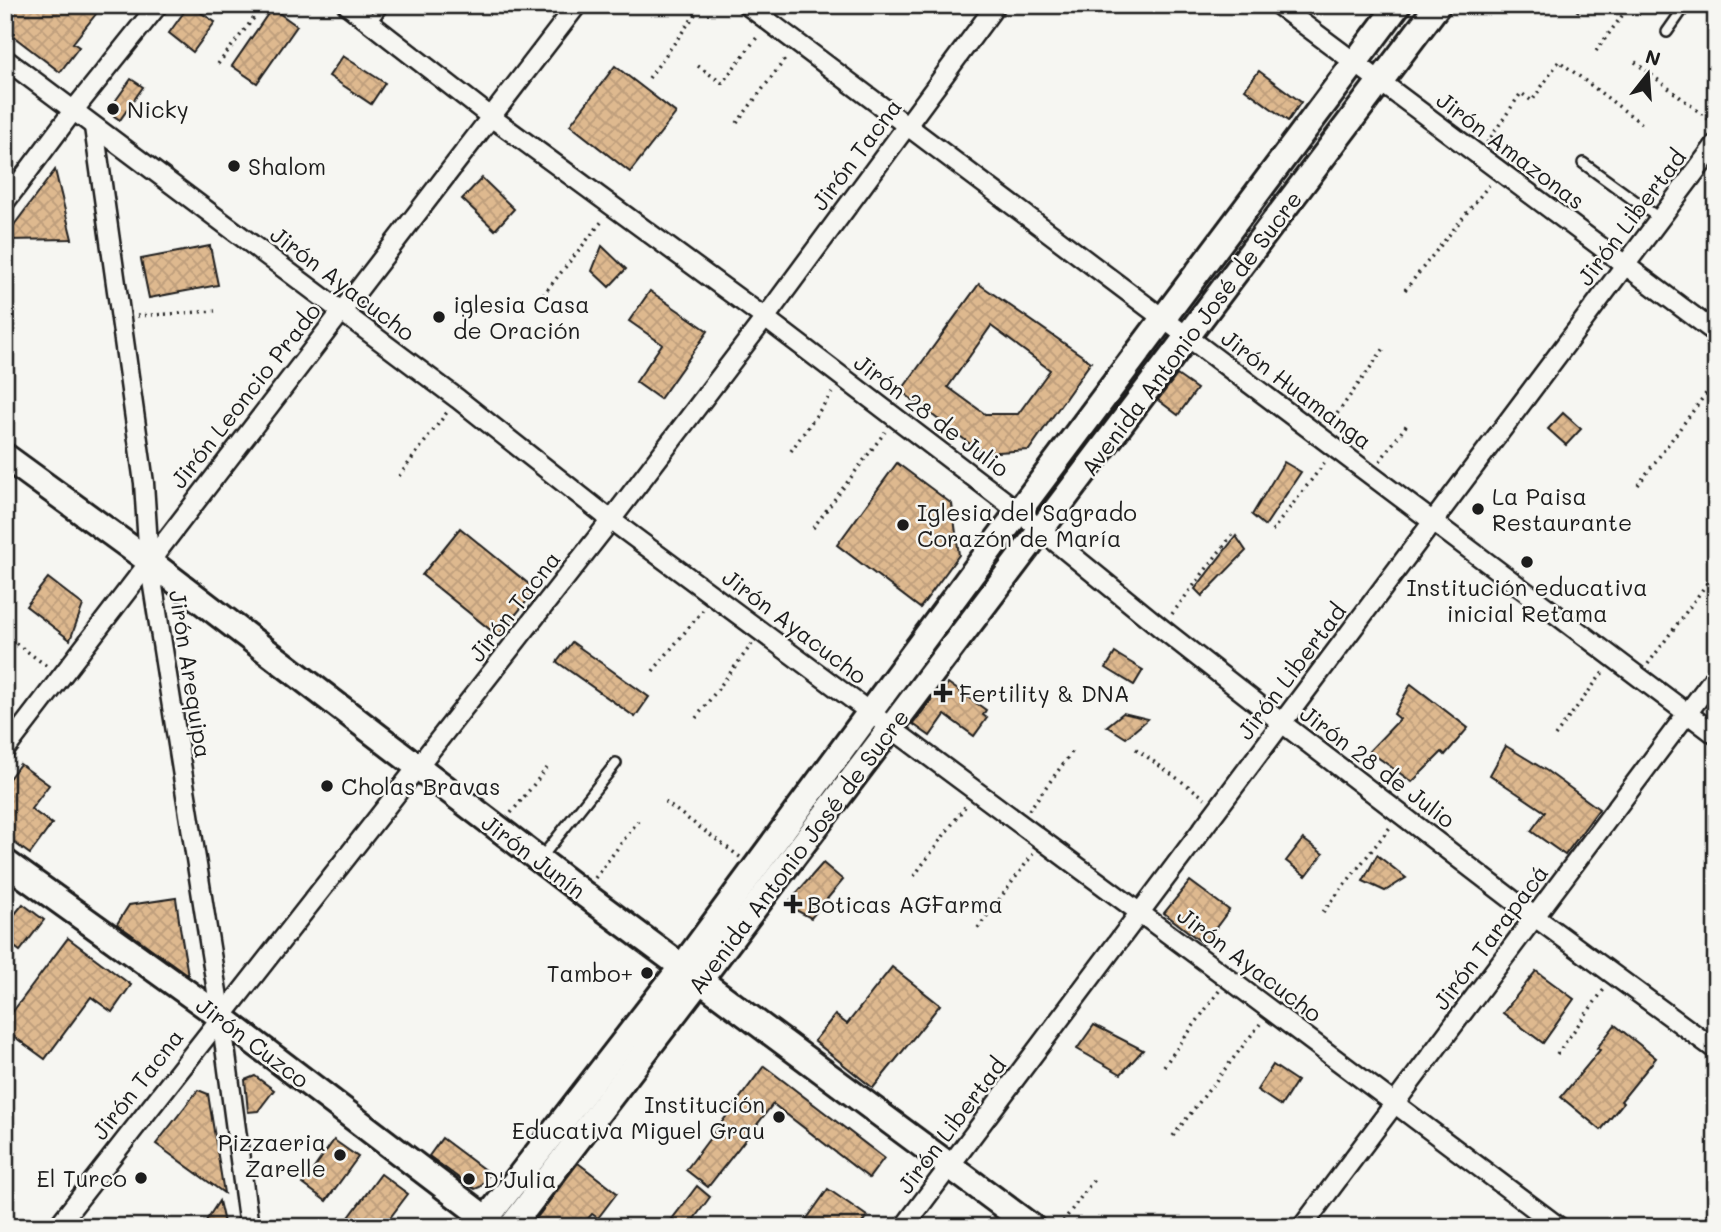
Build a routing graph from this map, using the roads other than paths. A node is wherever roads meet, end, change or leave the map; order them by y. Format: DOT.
graph roads {
  1 [pos="158,5"];
  2 [pos="347,5"];
  3 [pos="384,5"];
  4 [pos="578,5"];
  5 [pos="747,5"];
  6 [pos="996,5"];
  7 [pos="1278,5"];
  8 [pos="1398,5"];
  9 [pos="1438,5"];
  10 [pos="1686,5"];
  11 [pos="370,23"];
  12 [pos="1667,32"];
  13 [pos="5,59"];
  14 [pos="1355,63"];
  15 [pos="1381,83"];
  16 [pos="73,111"];
  17 [pos="491,117"];
  18 [pos="908,126"];
  19 [pos="94,127"];
  20 [pos="1716,144"];
  21 [pos="1583,163"];
  22 [pos="5,202"];
  23 [pos="1660,219"];
  24 [pos="1626,266"];
  25 [pos="340,312"];
  26 [pos="765,318"];
  27 [pos="1163,319"];
  28 [pos="1716,333"];
  29 [pos="1188,337"];
  30 [pos="5,456"];
  31 [pos="1019,512"];
  32 [pos="611,520"];
  33 [pos="1434,523"];
  34 [pos="1042,529"];
  35 [pos="149,561"];
  36 [pos="1716,676"];
  37 [pos="869,712"];
  38 [pos="1687,713"];
  39 [pos="1282,723"];
  40 [pos="891,728"];
  41 [pos="1716,735"];
  42 [pos="5,750"];
  43 [pos="616,763"];
  44 [pos="417,769"];
  45 [pos="539,860"];
  46 [pos="5,862"];
  47 [pos="1141,913"];
  48 [pos="1535,917"];
  49 [pos="691,973"];
  50 [pos="221,1017"];
  51 [pos="1716,1050"];
  52 [pos="1396,1104"];
  53 [pos="951,1165"];
  54 [pos="1716,1219"];
  55 [pos="488,1224"];
  56 [pos="1549,1224"];
  57 [pos="57,1227"];
  58 [pos="249,1227"];
  59 [pos="511,1227"];
  60 [pos="904,1227"];
  61 [pos="1032,1227"];
  62 [pos="1302,1227"];
  63 [pos="1710,1227"];
  1 -- 16 [label="street"];
  2 -- 11 [label="street, Jirón 28 de Julio"];
  3 -- 11 [label="lane"];
  4 -- 17 [label="street, Jirón Leoncio Prado"];
  5 -- 18 [label="street, Jirón Huamanga"];
  6 -- 18 [label="street, Jirón Tacna"];
  7 -- 14 [label="street, Jirón Amazonas"];
  8 -- 14 [label="main road, Avenida Antonio José de Sucre"];
  9 -- 15 [label="main road, Avenida Antonio José de Sucre"];
  10 -- 12 [label="lane"];
  11 -- 17 [label="street, Jirón 28 de Julio"];
  13 -- 16 [label="street, Jirón Ayacucho"];
  14 -- 15 [label="street, Jirón Amazonas"];
  14 -- 27 [label="main road, Avenida Antonio José de Sucre"];
  15 -- 24 [label="street, Jirón Amazonas"];
  15 -- 29 [label="main road, Avenida Antonio José de Sucre"];
  16 -- 19 [label="street, Jirón Ayacucho"];
  16 -- 22 [label="street"];
  17 -- 25 [label="street, Jirón Leoncio Prado"];
  17 -- 26 [label="street, Jirón 28 de Julio"];
  18 -- 26 [label="street, Jirón Tacna"];
  18 -- 27 [label="street, Jirón Huamanga"];
  19 -- 25 [label="street, Jirón Ayacucho"];
  19 -- 35 [label="street, Jirón Arequipa"];
  20 -- 23 [label="street, Jirón Libertad"];
  21 -- 23 [label="lane"];
  23 -- 24 [label="street, Jirón Libertad"];
  24 -- 28 [label="street, Jirón Amazonas"];
  24 -- 33 [label="street, Jirón Libertad"];
  25 -- 32 [label="street, Jirón Ayacucho"];
  25 -- 35 [label="street, Jirón Leoncio Prado"];
  26 -- 31 [label="street, Jirón 28 de Julio"];
  26 -- 32 [label="street, Jirón Tacna"];
  27 -- 29 [label="street, Jirón Huamanga"];
  27 -- 31 [label="main road, Avenida Antonio José de Sucre"];
  29 -- 33 [label="street, Jirón Huamanga"];
  29 -- 34 [label="main road, Avenida Antonio José de Sucre"];
  30 -- 35 [label="main road, Jirón Junín"];
  31 -- 34 [label="street, Jirón 28 de Julio"];
  31 -- 37 [label="main road, Avenida Antonio José de Sucre"];
  32 -- 37 [label="street, Jirón Ayacucho"];
  32 -- 44 [label="street, Jirón Tacna"];
  33 -- 38 [label="street, Jirón Huamanga"];
  33 -- 39 [label="street, Jirón Libertad"];
  34 -- 39 [label="street, Jirón 28 de Julio"];
  34 -- 40 [label="main road, Avenida Antonio José de Sucre"];
  35 -- 42 [label="street, Jirón Leoncio Prado"];
  35 -- 44 [label="main road, Jirón Junín"];
  35 -- 50 [label="street, Jirón Arequipa"];
  36 -- 38 [label="street, Jirón Tarapacá"];
  37 -- 40 [label="street, Jirón Ayacucho"];
  37 -- 49 [label="main road, Avenida Antonio José de Sucre"];
  38 -- 41 [label="street, Jirón Huamanga"];
  38 -- 48 [label="street, Jirón Tarapacá"];
  39 -- 47 [label="street, Jirón Libertad"];
  39 -- 48 [label="street, Jirón 28 de Julio"];
  40 -- 47 [label="street, Jirón Ayacucho"];
  40 -- 49 [label="main road, Avenida Antonio José de Sucre"];
  43 -- 45 [label="lane"];
  44 -- 45 [label="main road, Jirón Junín"];
  44 -- 50 [label="street, Jirón Tacna"];
  45 -- 49 [label="main road, Jirón Junín"];
  46 -- 50 [label="main road, Jirón Cuzco"];
  47 -- 52 [label="street, Jirón Ayacucho"];
  47 -- 53 [label="street, Jirón Libertad"];
  48 -- 51 [label="street, Jirón 28 de Julio"];
  48 -- 52 [label="street, Jirón Tarapacá"];
  49 -- 53 [label="main road, Jirón Junín"];
  49 -- 55 [label="main road, Avenida Antonio José de Sucre"];
  49 -- 59 [label="main road, Avenida Antonio José de Sucre"];
  50 -- 55 [label="main road, Jirón Cuzco"];
  50 -- 57 [label="street, Jirón Tacna"];
  50 -- 58 [label="street, Jirón Arequipa"];
  52 -- 56 [label="street, Jirón Ayacucho"];
  52 -- 62 [label="street, Jirón Tarapacá"];
  53 -- 60 [label="street, Jirón Libertad"];
  53 -- 61 [label="main road, Jirón Junín"];
  54 -- 63 [label="street"];
}
